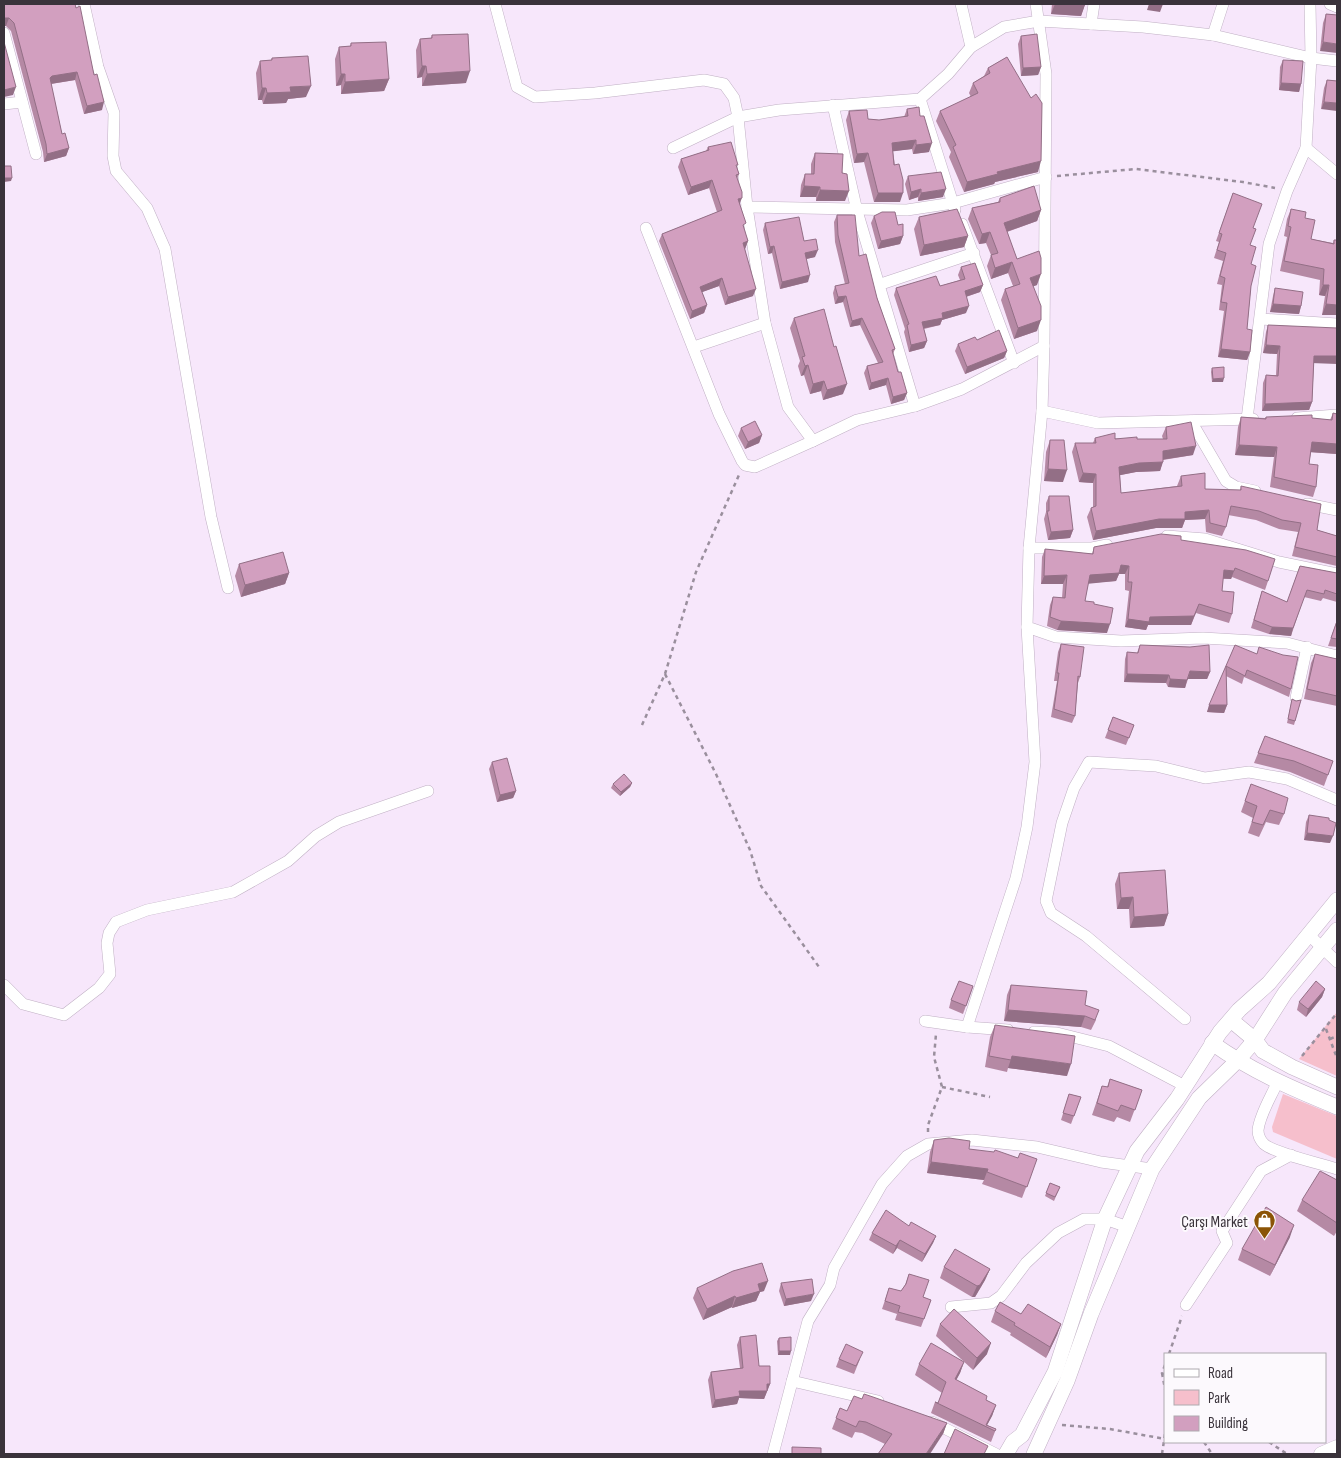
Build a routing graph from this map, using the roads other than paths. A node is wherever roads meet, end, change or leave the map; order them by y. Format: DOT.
graph roads {
  1 [pos="84,4"];
  2 [pos="495,4"];
  3 [pos="961,4"];
  4 [pos="1036,4"];
  5 [pos="1094,4"];
  6 [pos="1223,4"];
  7 [pos="1310,4"];
  8 [pos="1330,4"];
  9 [pos="1337,7"];
  10 [pos="1039,21"];
  11 [pos="1091,24"];
  12 [pos="4,33"];
  13 [pos="1213,35"];
  14 [pos="971,48"];
  15 [pos="1311,58"];
  16 [pos="1337,61"];
  17 [pos="920,99"];
  18 [pos="22,102"];
  19 [pos="4,104"];
  20 [pos="833,105"];
  21 [pos="738,117"];
  22 [pos="673,148"];
  23 [pos="1306,148"];
  24 [pos="36,154"];
  25 [pos="1337,174"];
  26 [pos="1046,177"];
  27 [pos="953,203"];
  28 [pos="747,207"];
  29 [pos="857,211"];
  30 [pos="646,228"];
  31 [pos="974,253"];
  32 [pos="878,285"];
  33 [pos="1261,319"];
  34 [pos="765,323"];
  35 [pos="1337,324"];
  36 [pos="1044,346"];
  37 [pos="694,347"];
  38 [pos="1014,363"];
  39 [pos="916,406"];
  40 [pos="1042,411"];
  41 [pos="1337,415"];
  42 [pos="1284,418"];
  43 [pos="1247,419"];
  44 [pos="1266,419"];
  45 [pos="1191,421"];
  46 [pos="813,441"];
  47 [pos="1271,495"];
  48 [pos="1297,501"];
  49 [pos="1337,510"];
  50 [pos="1157,535"];
  51 [pos="1120,542"];
  52 [pos="1029,548"];
  53 [pos="1337,574"];
  54 [pos="228,588"];
  55 [pos="1027,627"];
  56 [pos="1307,647"];
  57 [pos="1337,656"];
  58 [pos="1296,698"];
  59 [pos="428,791"];
  60 [pos="1337,800"];
  61 [pos="1337,900"];
  62 [pos="1337,930"];
  63 [pos="1308,934"];
  64 [pos="1323,948"];
  65 [pos="1337,962"];
  66 [pos="4,985"];
  67 [pos="1185,1019"];
  68 [pos="925,1020"];
  69 [pos="1231,1020"];
  70 [pos="967,1027"];
  71 [pos="1255,1040"];
  72 [pos="1212,1043"];
  73 [pos="1237,1061"];
  74 [pos="1277,1083"];
  75 [pos="1184,1086"];
  76 [pos="1337,1087"];
  77 [pos="1337,1107"];
  78 [pos="1291,1155"];
  79 [pos="1129,1167"];
  80 [pos="1337,1169"];
  81 [pos="1152,1170"];
  82 [pos="1105,1219"];
  83 [pos="1128,1227"];
  84 [pos="1186,1304"];
  85 [pos="951,1307"];
  86 [pos="792,1381"];
  87 [pos="888,1406"];
  88 [pos="923,1419"];
  89 [pos="1337,1447"];
  90 [pos="773,1454"];
  91 [pos="996,1454"];
  92 [pos="1006,1454"];
  93 [pos="1034,1454"];
  94 [pos="1321,1454"];
  1 -- 54 [label="street"];
  2 -- 21 [label="street"];
  3 -- 14 [label="street"];
  4 -- 10 [label="street"];
  5 -- 11 [label="street"];
  6 -- 13 [label="street"];
  7 -- 15 [label="street"];
  8 -- 9 [label="street"];
  10 -- 11 [label="street"];
  10 -- 14 [label="street"];
  10 -- 26 [label="street"];
  11 -- 13 [label="street"];
  12 -- 18 [label="street"];
  13 -- 15 [label="street"];
  14 -- 17 [label="street"];
  15 -- 16 [label="street"];
  15 -- 23 [label="street"];
  17 -- 20 [label="street"];
  17 -- 27 [label="street"];
  18 -- 19 [label="street"];
  18 -- 24 [label="street"];
  20 -- 21 [label="street"];
  20 -- 29 [label="street"];
  21 -- 22 [label="street"];
  21 -- 28 [label="street"];
  23 -- 25 [label="street"];
  23 -- 33 [label="street"];
  26 -- 27 [label="street"];
  26 -- 36 [label="street"];
  27 -- 29 [label="street"];
  27 -- 31 [label="street"];
  28 -- 29 [label="street"];
  28 -- 34 [label="street"];
  29 -- 32 [label="street"];
  30 -- 37 [label="street"];
  31 -- 32 [label="street"];
  31 -- 38 [label="street"];
  32 -- 39 [label="street"];
  33 -- 35 [label="street"];
  33 -- 43 [label="street"];
  34 -- 37 [label="street"];
  34 -- 46 [label="street"];
  36 -- 38 [label="street"];
  36 -- 40 [label="street"];
  37 -- 46 [label="street"];
  38 -- 39 [label="street"];
  39 -- 46 [label="street"];
  40 -- 45 [label="street"];
  40 -- 52 [label="street"];
  41 -- 42 [label="street"];
  43 -- 44 [label="street"];
  43 -- 45 [label="street"];
  45 -- 47 [label="street"];
  48 -- 49 [label="street"];
  50 -- 53 [label="street"];
  51 -- 52 [label="street"];
  52 -- 55 [label="street"];
  55 -- 56 [label="street"];
  55 -- 70 [label="street"];
  56 -- 57 [label="street"];
  56 -- 58 [label="street"];
  59 -- 66 [label="street"];
  60 -- 67 [label="street"];
  61 -- 63 [label="main road"];
  62 -- 64 [label="main road"];
  63 -- 64 [label="street"];
  63 -- 69 [label="main road"];
  64 -- 65 [label="street"];
  64 -- 71 [label="main road"];
  68 -- 70 [label="street"];
  69 -- 71 [label="main road"];
  69 -- 72 [label="main road"];
  70 -- 75 [label="street"];
  71 -- 73 [label="main road"];
  71 -- 76 [label="main road"];
  72 -- 73 [label="main road"];
  72 -- 75 [label="main road"];
  73 -- 74 [label="main road"];
  73 -- 81 [label="main road"];
  74 -- 77 [label="main road"];
  74 -- 78 [label="street"];
  75 -- 79 [label="main road"];
  78 -- 80 [label="street"];
  78 -- 84 [label="street"];
  79 -- 81 [label="street"];
  79 -- 82 [label="main road"];
  79 -- 86 [label="street"];
  81 -- 83 [label="main road"];
  82 -- 83 [label="street"];
  82 -- 85 [label="street"];
  82 -- 92 [label="main road"];
  83 -- 93 [label="main road"];
  86 -- 87 [label="street"];
  86 -- 90 [label="street"];
  88 -- 91 [label="street"];
  89 -- 94 [label="street"];
}
